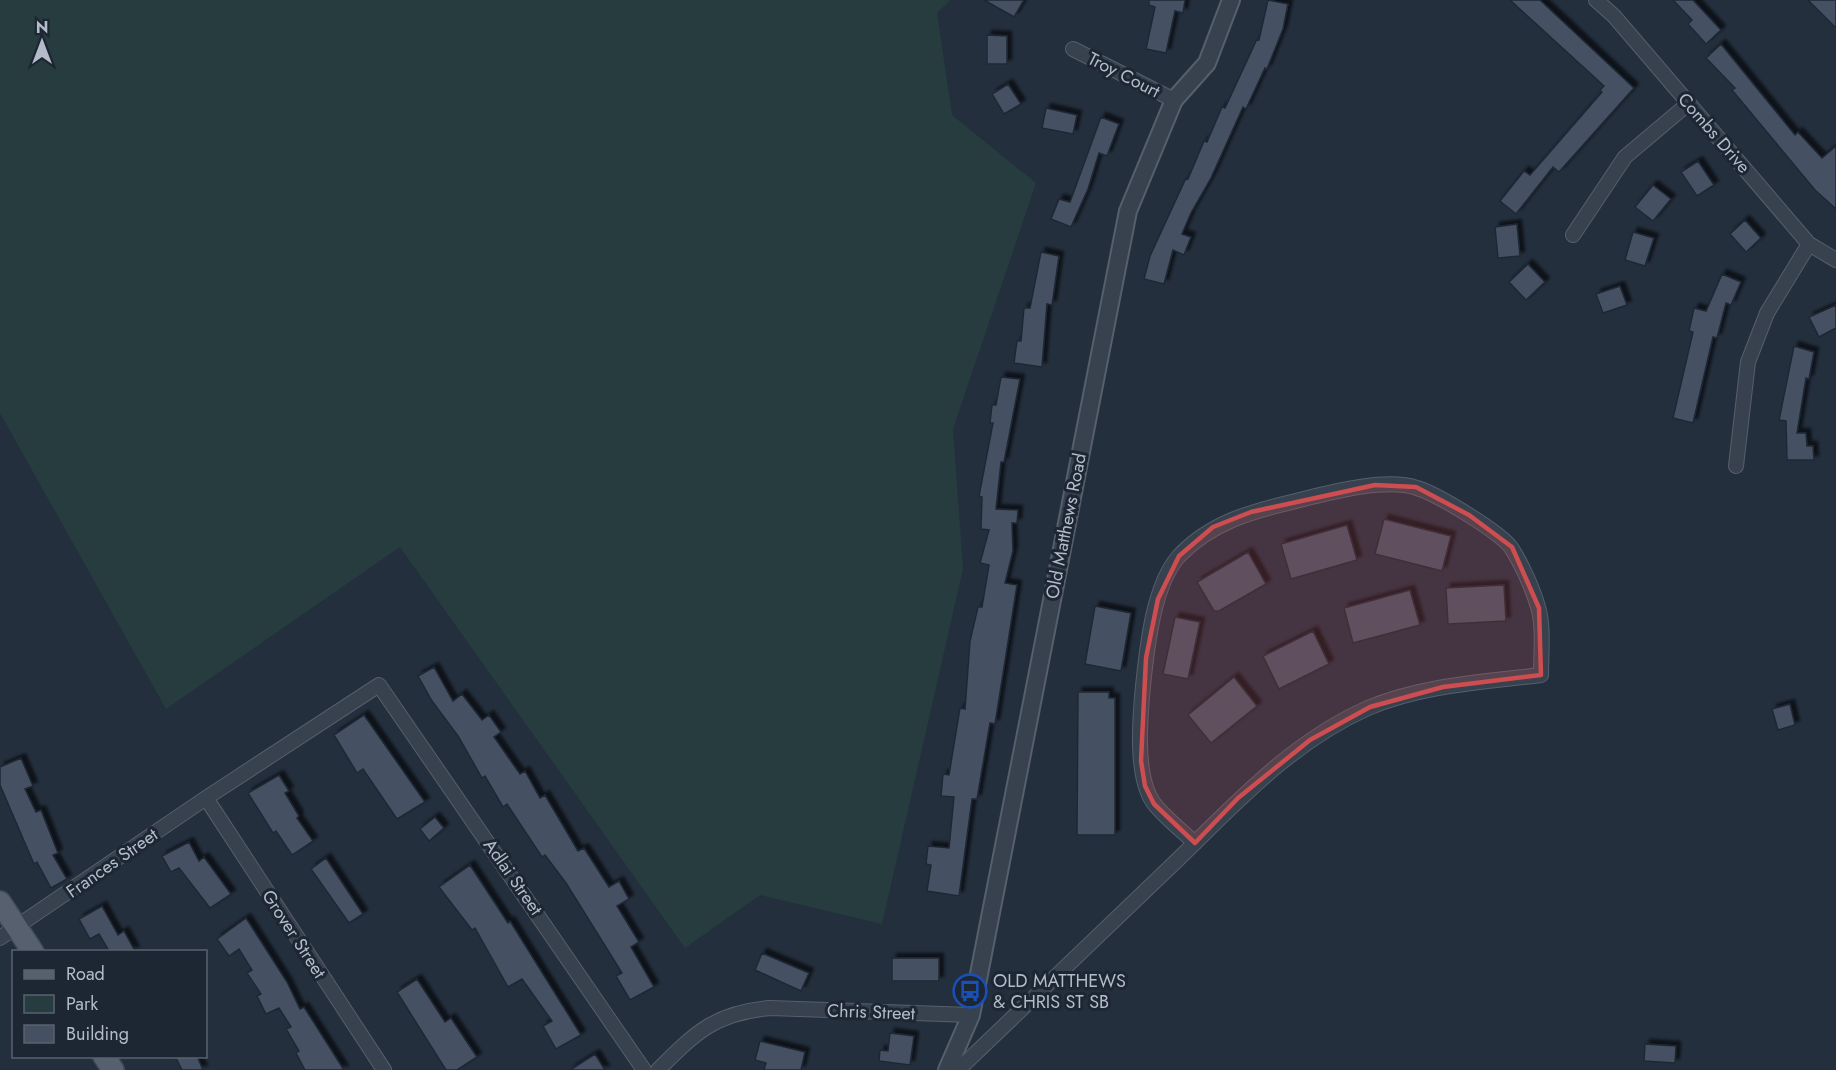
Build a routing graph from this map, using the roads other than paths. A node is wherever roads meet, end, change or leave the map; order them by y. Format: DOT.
graph roads {
  1 [pos="1231,0"];
  2 [pos="1596,0"];
  3 [pos="1073,49"];
  4 [pos="1174,100"];
  5 [pos="1689,103"];
  6 [pos="1573,235"];
  7 [pos="1809,244"];
  8 [pos="1836,260"];
  9 [pos="1736,466"];
  10 [pos="379,685"];
  11 [pos="206,798"];
  12 [pos="1195,843"];
  13 [pos="0,902"];
  14 [pos="9,933"];
  15 [pos="32,950"];
  16 [pos="971,1015"];
  17 [pos="384,1070"];
  18 [pos="644,1070"];
  19 [pos="658,1070"];
  20 [pos="946,1070"];
  21 [pos="958,1070"];
  1 -- 4 [label="street, Old Matthews Road"];
  2 -- 5 [label="street, Combs Drive"];
  3 -- 4 [label="street, Troy Court"];
  4 -- 16 [label="street, Old Matthews Road"];
  5 -- 6 [label="street"];
  5 -- 7 [label="street, Combs Drive"];
  7 -- 8 [label="street, Combs Drive"];
  7 -- 9 [label="street"];
  10 -- 11 [label="street, Frances Street"];
  10 -- 18 [label="street, Adlai Street"];
  11 -- 14 [label="street, Frances Street"];
  11 -- 17 [label="street, Grover Street"];
  12 -- 12 [label="street"];
  12 -- 21 [label="street"];
  13 -- 14 [label="main road"];
  14 -- 15 [label="main road"];
  16 -- 19 [label="street, Chris Street"];
  16 -- 20 [label="street, Old Matthews Road"];
}
